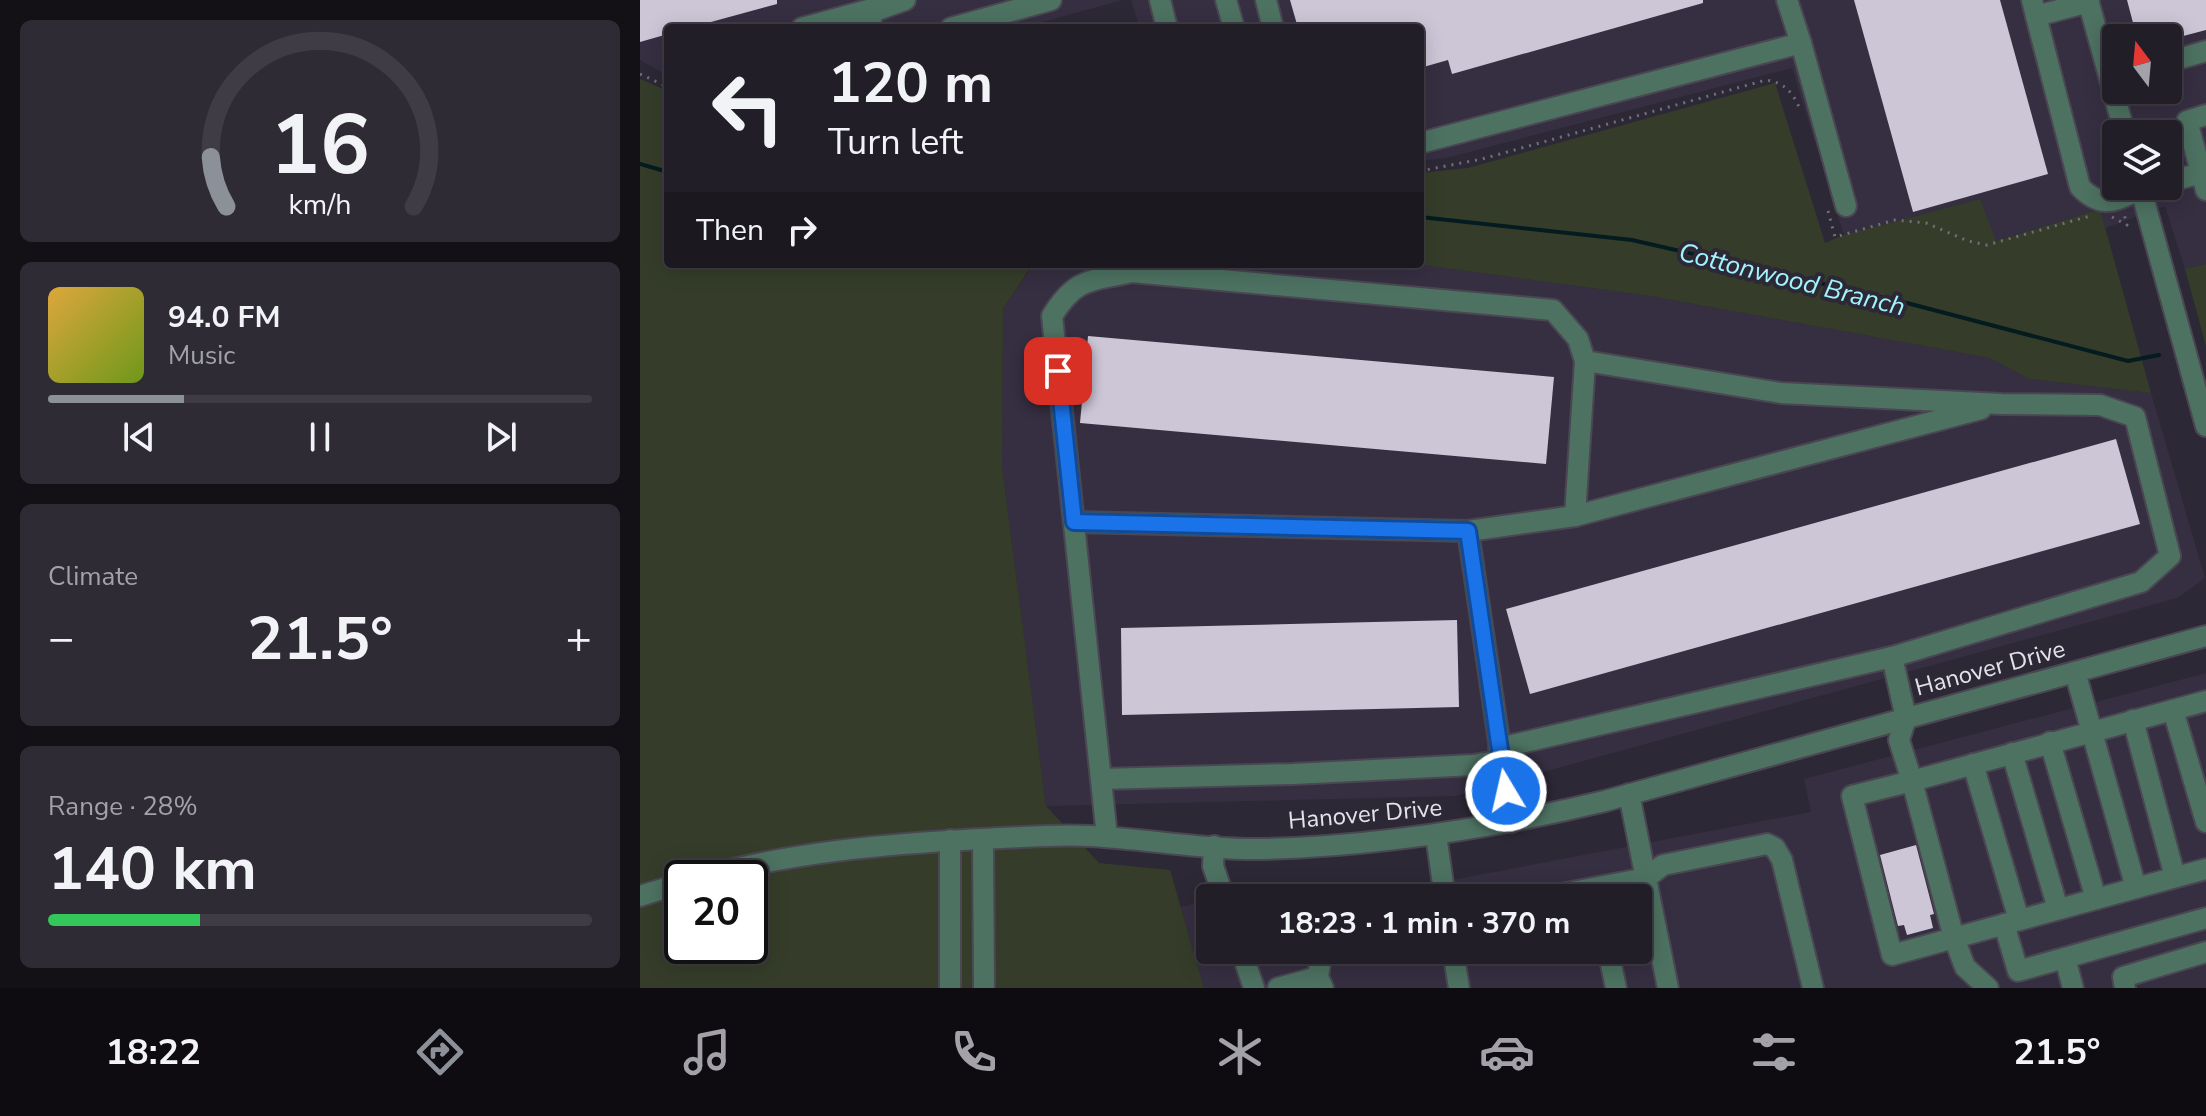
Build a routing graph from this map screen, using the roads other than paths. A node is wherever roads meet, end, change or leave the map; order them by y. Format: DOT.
graph roads {
  1 [pos="905,0"];
  2 [pos="1051,0"];
  3 [pos="1160,0"];
  4 [pos="1226,0"];
  5 [pos="1266,0"];
  6 [pos="1787,0"];
  7 [pos="2089,1"];
  8 [pos="879,7"];
  9 [pos="2034,8"];
  10 [pos="817,24"];
  11 [pos="870,24"];
  12 [pos="965,24"];
  13 [pos="1166,24"];
  14 [pos="1233,24"];
  15 [pos="1272,24"];
  16 [pos="2102,42"];
  17 [pos="1801,43"];
  18 [pos="2206,51"];
  19 [pos="2182,58"];
  20 [pos="2206,115"];
  21 [pos="1424,142"];
  22 [pos="2182,182"];
  23 [pos="2204,182"];
  24 [pos="2125,200"];
  25 [pos="2147,200"];
  26 [pos="1837,207"];
  27 [pos="1585,361"];
  28 [pos="2001,404"];
  29 [pos="2206,426"];
  30 [pos="1575,516"];
  31 [pos="1074,522"];
  32 [pos="1468,531"];
  33 [pos="2206,636"];
  34 [pos="1892,657"];
  35 [pos="2075,672"];
  36 [pos="2206,701"];
  37 [pos="2173,710"];
  38 [pos="1906,718"];
  39 [pos="2133,720"];
  40 [pos="2091,730"];
  41 [pos="2050,742"];
  42 [pos="2012,753"];
  43 [pos="1500,754"];
  44 [pos="1973,764"];
  45 [pos="1101,779"];
  46 [pos="1912,781"];
  47 [pos="1629,794"];
  48 [pos="1511,822"];
  49 [pos="2206,822"];
  50 [pos="1436,835"];
  51 [pos="1107,837"];
  52 [pos="983,839"];
  53 [pos="950,840"];
  54 [pos="1214,846"];
  55 [pos="768,861"];
  56 [pos="2206,869"];
  57 [pos="2175,877"];
  58 [pos="1646,878"];
  59 [pos="1219,884"];
  60 [pos="1443,884"];
  61 [pos="1626,884"];
  62 [pos="2136,888"];
  63 [pos="664,889"];
  64 [pos="640,896"];
  65 [pos="2096,899"];
  66 [pos="2058,909"];
  67 [pos="2206,918"];
  68 [pos="2011,922"];
  69 [pos="1954,938"];
  70 [pos="2206,952"];
  71 [pos="2065,958"];
  72 [pos="1246,964"];
  73 [pos="1455,964"];
  74 [pos="1611,964"];
  75 [pos="1320,983"];
  76 [pos="950,988"];
  77 [pos="984,988"];
  78 [pos="1254,988"];
  79 [pos="1278,988"];
  80 [pos="1459,988"];
  81 [pos="1616,988"];
  82 [pos="1668,988"];
  83 [pos="1813,988"];
  84 [pos="1988,988"];
  85 [pos="2073,988"];
  86 [pos="2125,988"];
  1 -- 8 [label="street"];
  2 -- 12 [label="street"];
  3 -- 13 [label="street"];
  4 -- 14 [label="street"];
  5 -- 15 [label="street"];
  6 -- 17 [label="street"];
  7 -- 9 [label="street"];
  7 -- 16 [label="street"];
  8 -- 10 [label="street"];
  8 -- 11 [label="street"];
  9 -- 24 [label="street"];
  17 -- 21 [label="street"];
  17 -- 26 [label="street"];
  18 -- 19 [label="street"];
  20 -- 23 [label="street"];
  22 -- 23 [label="street"];
  25 -- 29 [label="street"];
  27 -- 28 [label="street"];
  27 -- 30 [label="street"];
  27 -- 31 [label="street"];
  28 -- 30 [label="street"];
  28 -- 34 [label="street"];
  30 -- 32 [label="street"];
  31 -- 32 [label="street"];
  31 -- 45 [label="street"];
  32 -- 43 [label="street"];
  33 -- 35 [label="street, Hanover Drive"];
  34 -- 38 [label="street"];
  34 -- 43 [label="street"];
  35 -- 38 [label="street, Hanover Drive"];
  35 -- 40 [label="street"];
  36 -- 37 [label="street"];
  37 -- 39 [label="street"];
  37 -- 49 [label="street"];
  38 -- 46 [label="street"];
  38 -- 47 [label="street, Hanover Drive"];
  39 -- 40 [label="street"];
  39 -- 57 [label="street"];
  40 -- 41 [label="street"];
  40 -- 62 [label="street"];
  41 -- 42 [label="street"];
  41 -- 65 [label="street"];
  42 -- 44 [label="street"];
  42 -- 66 [label="street"];
  43 -- 45 [label="street"];
  43 -- 48 [label="street"];
  44 -- 46 [label="street"];
  44 -- 68 [label="street"];
  45 -- 51 [label="street"];
  46 -- 69 [label="street"];
  46 -- 69 [label="street"];
  47 -- 48 [label="street, Hanover Drive"];
  47 -- 58 [label="street"];
  48 -- 50 [label="street, Hanover Drive"];
  50 -- 54 [label="street, Hanover Drive"];
  50 -- 60 [label="street"];
  51 -- 52 [label="street, Hanover Drive"];
  51 -- 54 [label="street, Hanover Drive"];
  52 -- 53 [label="street, Hanover Drive"];
  52 -- 77 [label="street"];
  53 -- 55 [label="street, Hanover Drive"];
  53 -- 76 [label="street"];
  54 -- 59 [label="street"];
  56 -- 57 [label="street"];
  57 -- 62 [label="street"];
  58 -- 61 [label="street"];
  58 -- 82 [label="street"];
  58 -- 83 [label="street"];
  62 -- 65 [label="street"];
  63 -- 64 [label="street"];
  65 -- 66 [label="street"];
  66 -- 68 [label="street"];
  67 -- 71 [label="street"];
  68 -- 69 [label="street"];
  68 -- 71 [label="street"];
  69 -- 84 [label="street"];
  70 -- 86 [label="street"];
  71 -- 85 [label="street"];
  72 -- 78 [label="street"];
  73 -- 80 [label="street"];
  74 -- 81 [label="street"];
  75 -- 79 [label="street"];
}
